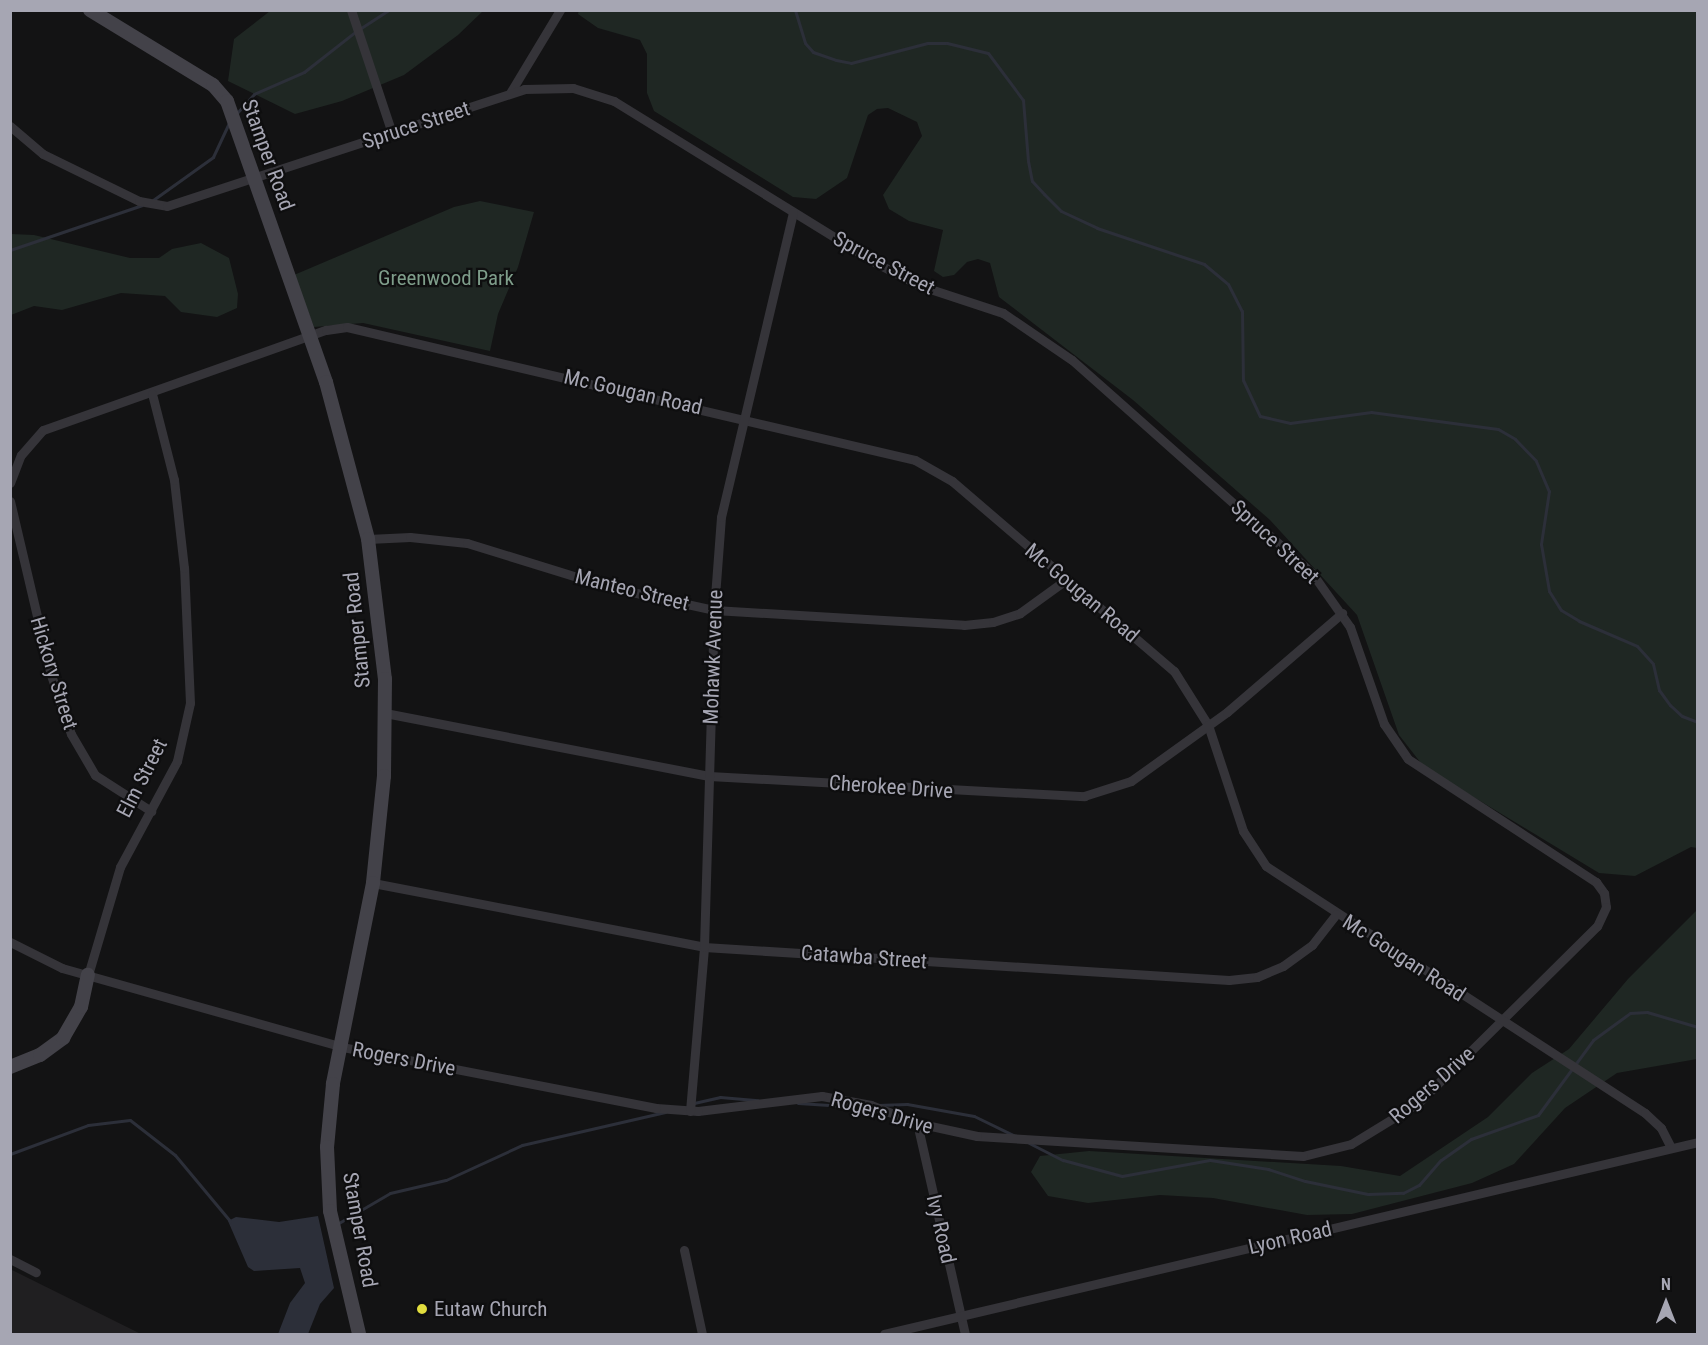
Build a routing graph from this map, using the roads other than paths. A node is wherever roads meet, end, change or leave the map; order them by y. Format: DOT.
graph roads {
  1 [pos="90,10"];
  2 [pos="351,10"];
  3 [pos="560,10"];
  4 [pos="510,93"];
  5 [pos="10,126"];
  6 [pos="392,133"];
  7 [pos="255,178"];
  8 [pos="793,212"];
  9 [pos="311,336"];
  10 [pos="152,394"];
  11 [pos="743,418"];
  12 [pos="10,483"];
  13 [pos="10,501"];
  14 [pos="368,539"];
  15 [pos="1066,579"];
  16 [pos="714,610"];
  17 [pos="1341,613"];
  18 [pos="385,713"];
  19 [pos="1208,726"];
  20 [pos="708,776"];
  21 [pos="151,811"];
  22 [pos="373,883"];
  23 [pos="1606,907"];
  24 [pos="1336,914"];
  25 [pos="10,942"];
  26 [pos="704,947"];
  27 [pos="88,975"];
  28 [pos="1502,1021"];
  29 [pos="343,1047"];
  30 [pos="10,1067"];
  31 [pos="690,1111"];
  32 [pos="917,1122"];
  33 [pos="1698,1142"];
  34 [pos="1671,1148"];
  35 [pos="684,1250"];
  36 [pos="10,1259"];
  37 [pos="36,1272"];
  38 [pos="961,1316"];
  39 [pos="359,1335"];
  40 [pos="702,1335"];
  41 [pos="884,1335"];
  42 [pos="965,1335"];
  1 -- 7 [label="street, Stamper Road"];
  2 -- 6 [label="street"];
  3 -- 4 [label="street"];
  4 -- 6 [label="street, Spruce Street"];
  4 -- 8 [label="street, Spruce Street"];
  5 -- 7 [label="street, Spruce Street"];
  6 -- 7 [label="street, Spruce Street"];
  7 -- 9 [label="street, Stamper Road"];
  8 -- 11 [label="street, Mohawk Avenue"];
  8 -- 17 [label="street, Spruce Street"];
  9 -- 10 [label="street"];
  9 -- 11 [label="street, Mc Gougan Road"];
  9 -- 14 [label="street, Stamper Road"];
  10 -- 12 [label="street"];
  10 -- 21 [label="street, Elm Street"];
  11 -- 15 [label="street, Mc Gougan Road"];
  11 -- 16 [label="street, Mohawk Avenue"];
  13 -- 21 [label="street, Hickory Street"];
  14 -- 16 [label="street, Manteo Street"];
  14 -- 18 [label="street, Stamper Road"];
  15 -- 16 [label="street, Manteo Street"];
  15 -- 19 [label="street, Mc Gougan Road"];
  16 -- 20 [label="street, Mohawk Avenue"];
  17 -- 19 [label="street, Cherokee Drive"];
  17 -- 23 [label="street, Spruce Street"];
  18 -- 20 [label="street, Cherokee Drive"];
  18 -- 22 [label="street, Stamper Road"];
  19 -- 20 [label="street, Cherokee Drive"];
  19 -- 24 [label="street, Mc Gougan Road"];
  20 -- 26 [label="street, Mohawk Avenue"];
  21 -- 27 [label="street, Elm Street"];
  22 -- 26 [label="street, Catawba Street"];
  22 -- 29 [label="street, Stamper Road"];
  23 -- 28 [label="street, Rogers Drive"];
  24 -- 26 [label="street, Catawba Street"];
  24 -- 28 [label="street, Mc Gougan Road"];
  25 -- 27 [label="street, Rogers Drive"];
  26 -- 31 [label="street, Mohawk Avenue"];
  27 -- 29 [label="street, Rogers Drive"];
  27 -- 30 [label="street, Elm Street"];
  28 -- 32 [label="street, Rogers Drive"];
  28 -- 34 [label="street, Mc Gougan Road"];
  29 -- 31 [label="street, Rogers Drive"];
  29 -- 39 [label="street, Stamper Road"];
  31 -- 32 [label="street, Rogers Drive"];
  32 -- 38 [label="street, Ivy Road"];
  33 -- 34 [label="street, Lyon Road"];
  34 -- 38 [label="street, Lyon Road"];
  35 -- 40 [label="street"];
  36 -- 37 [label="street"];
  38 -- 41 [label="street, Lyon Road"];
  38 -- 42 [label="street, Ivy Road"];
}
